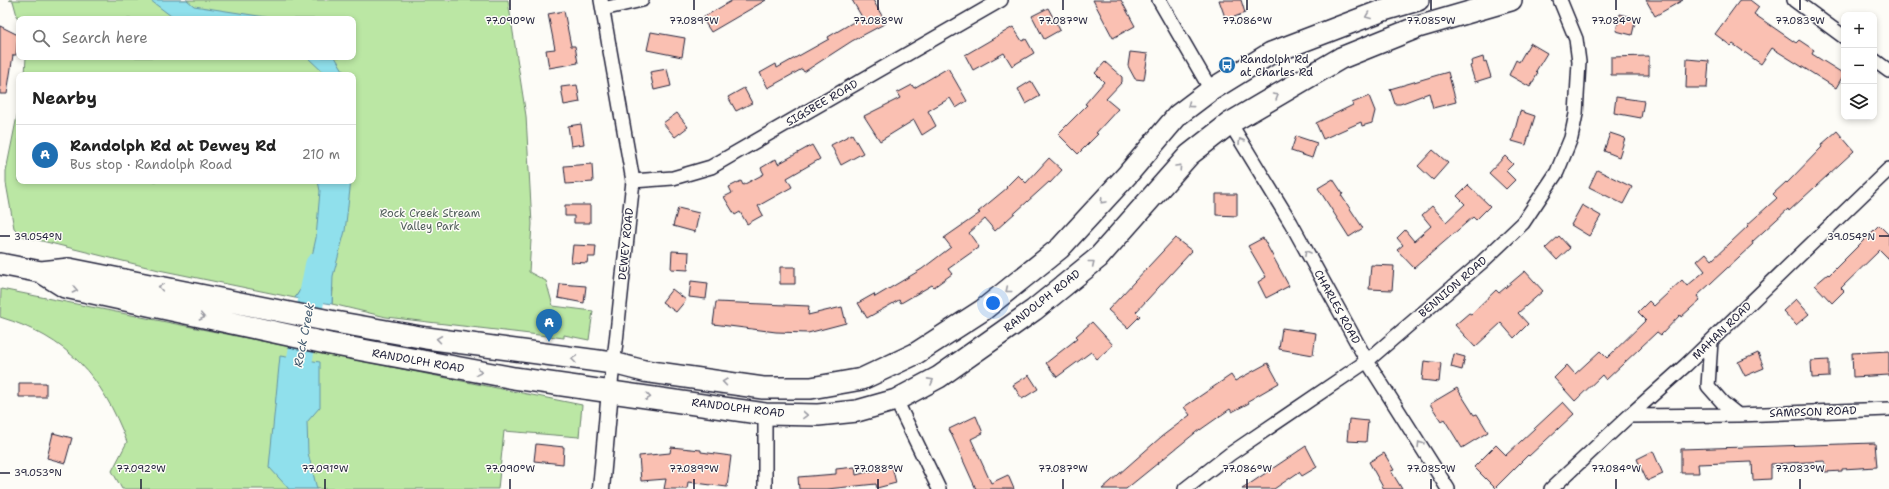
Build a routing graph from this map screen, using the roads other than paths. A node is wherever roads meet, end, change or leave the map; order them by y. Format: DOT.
graph roads {
  1 [pos="642,0"];
  2 [pos="1001,0"];
  3 [pos="1159,0"];
  4 [pos="1418,0"];
  5 [pos="1511,0"];
  6 [pos="1560,0"];
  7 [pos="1794,0"];
  8 [pos="602,4"];
  9 [pos="1841,35"];
  10 [pos="1877,62"];
  11 [pos="1889,71"];
  12 [pos="1211,90"];
  13 [pos="1230,123"];
  14 [pos="1889,169"];
  15 [pos="633,181"];
  16 [pos="0,264"];
  17 [pos="41,272"];
  18 [pos="1711,342"];
  19 [pos="1367,361"];
  20 [pos="613,363"];
  21 [pos="610,391"];
  22 [pos="896,400"];
  23 [pos="1889,409"];
  24 [pos="765,414"];
  25 [pos="1738,415"];
  26 [pos="1629,416"];
  27 [pos="601,489"];
  28 [pos="765,489"];
  29 [pos="939,489"];
  30 [pos="1186,489"];
  31 [pos="1448,489"];
  32 [pos="1551,489"];
  1 -- 8 [label="street"];
  2 -- 15 [label="street, SIGSBEE ROAD"];
  3 -- 12 [label="street"];
  4 -- 12 [label="main road, RANDOLPH ROAD, one-way"];
  13 -- 5 [label="main road, RANDOLPH ROAD, one-way"];
  6 -- 19 [label="street, BENNION ROAD"];
  7 -- 9 [label="street"];
  8 -- 15 [label="street, DEWEY ROAD"];
  10 -- 11 [label="street"];
  12 -- 20 [label="main road, RANDOLPH ROAD, one-way"];
  19 -- 13 [label="street, CHARLES ROAD, one-way"];
  22 -- 13 [label="main road, RANDOLPH ROAD, one-way"];
  14 -- 18 [label="street, MAHAN ROAD"];
  15 -- 20 [label="street, DEWEY ROAD"];
  16 -- 17 [label="main road, RANDOLPH ROAD"];
  20 -- 17 [label="main road, RANDOLPH ROAD, one-way"];
  17 -- 21 [label="main road, RANDOLPH ROAD, one-way"];
  18 -- 25 [label="street"];
  18 -- 26 [label="street, MAHAN ROAD"];
  19 -- 30 [label="street, BENNION ROAD"];
  31 -- 19 [label="street, CHARLES ROAD, one-way"];
  20 -- 21 [label="street, DEWEY ROAD"];
  21 -- 24 [label="main road, RANDOLPH ROAD, one-way"];
  21 -- 27 [label="street, DEWEY ROAD"];
  24 -- 22 [label="main road, RANDOLPH ROAD, one-way"];
  22 -- 29 [label="street"];
  23 -- 25 [label="street, SAMPSON ROAD"];
  24 -- 28 [label="street"];
  25 -- 26 [label="street, SAMPSON ROAD"];
  26 -- 32 [label="street, MAHAN ROAD"];
}
